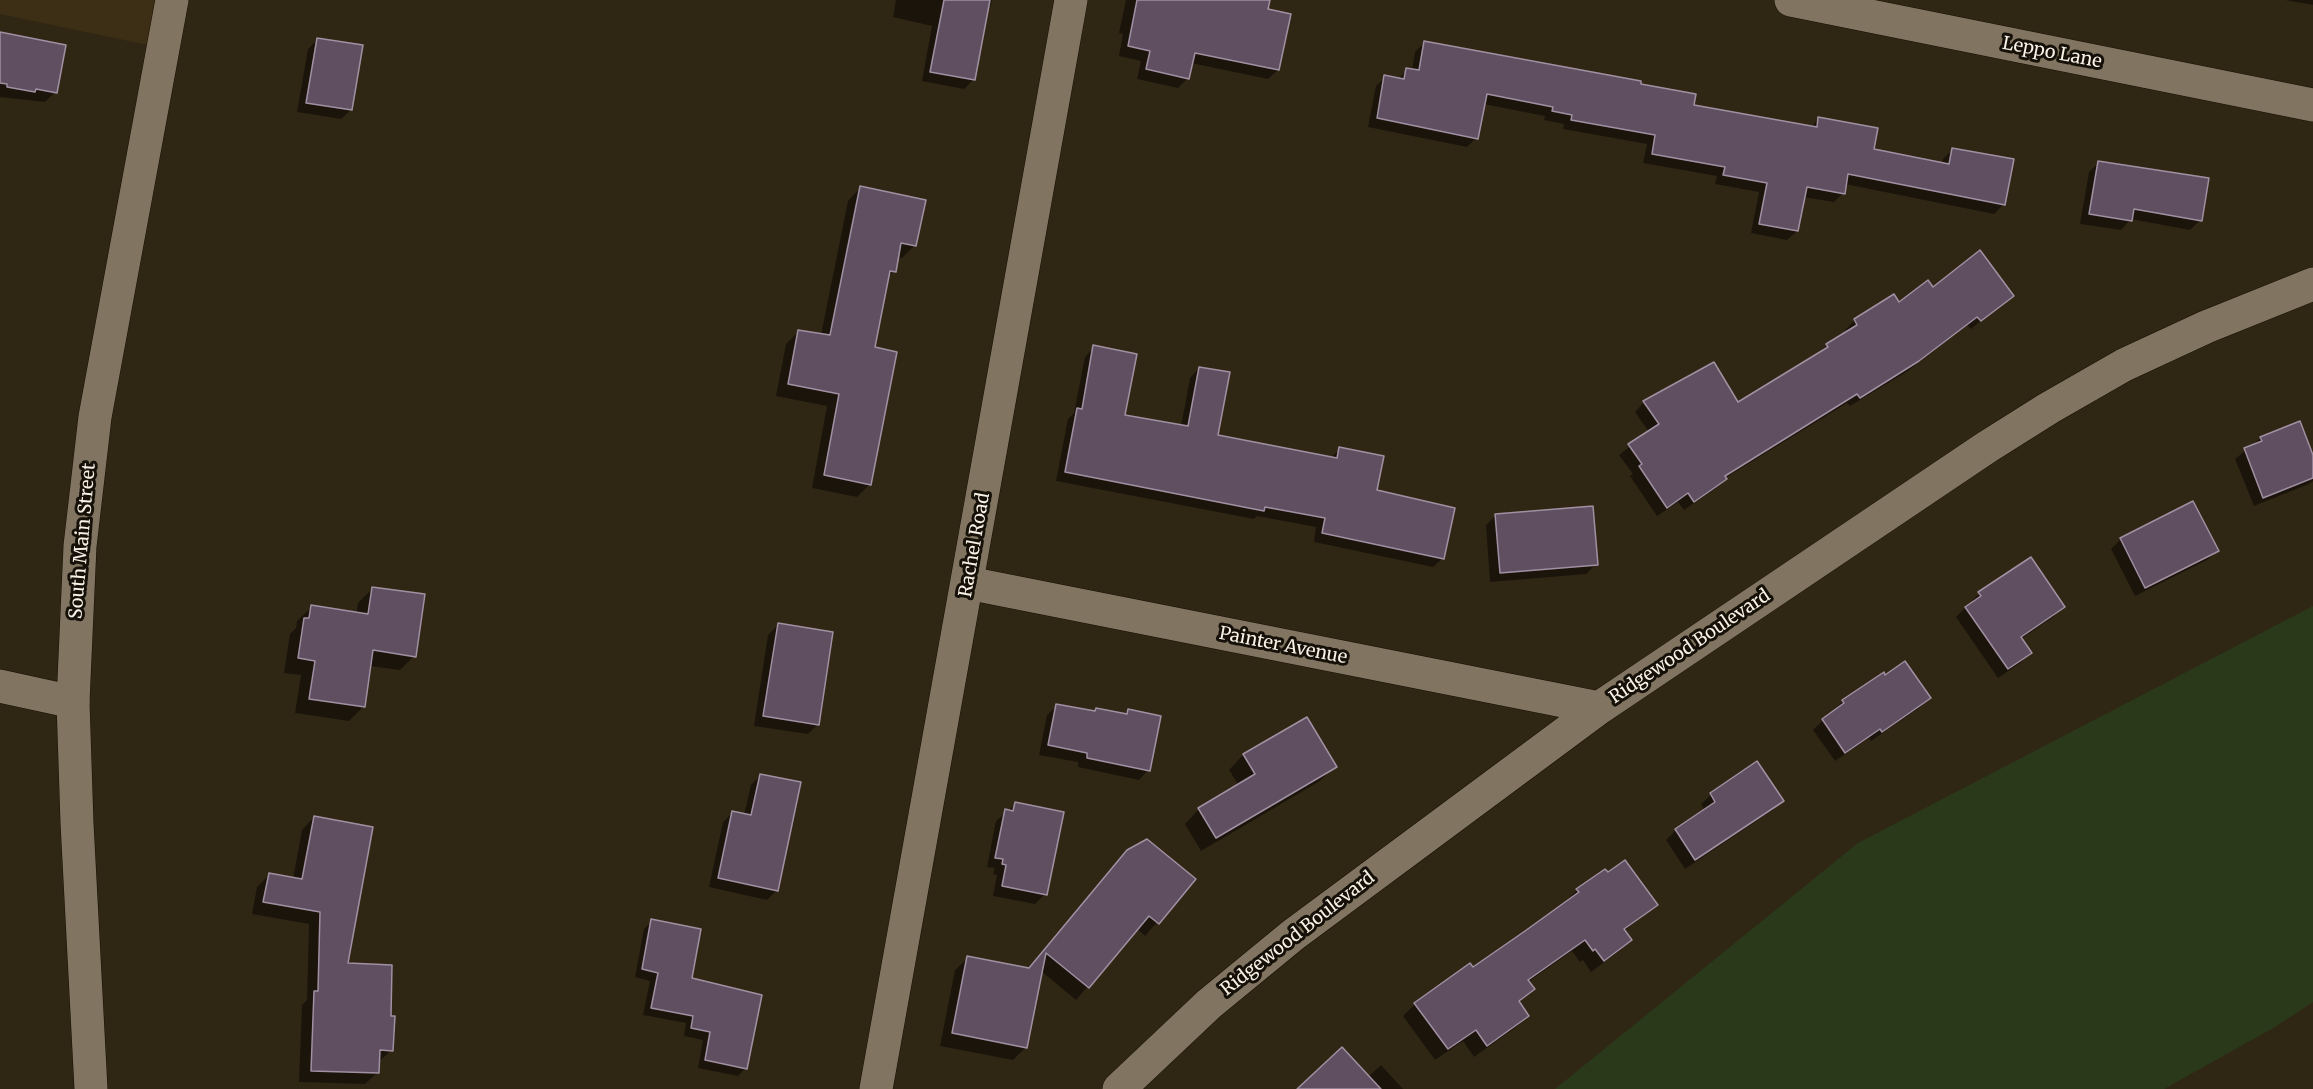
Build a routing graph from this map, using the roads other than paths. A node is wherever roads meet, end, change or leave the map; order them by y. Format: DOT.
graph roads {
  1 [pos="172,0"];
  2 [pos="1071,0"];
  3 [pos="1791,0"];
  4 [pos="2313,105"];
  5 [pos="2313,284"];
  6 [pos="968,584"];
  7 [pos="0,686"];
  8 [pos="73,702"];
  9 [pos="1599,708"];
  10 [pos="91,1089"];
  11 [pos="876,1089"];
  12 [pos="1119,1089"];
  1 -- 8 [label="street, South Main Street"];
  2 -- 6 [label="street, Rachel Road"];
  3 -- 4 [label="street, Leppo Lane"];
  5 -- 9 [label="street, Ridgewood Boulevard"];
  6 -- 9 [label="street, Painter Avenue"];
  6 -- 11 [label="street, Rachel Road"];
  7 -- 8 [label="street"];
  8 -- 10 [label="street, South Main Street"];
  9 -- 12 [label="street, Ridgewood Boulevard"];
}
